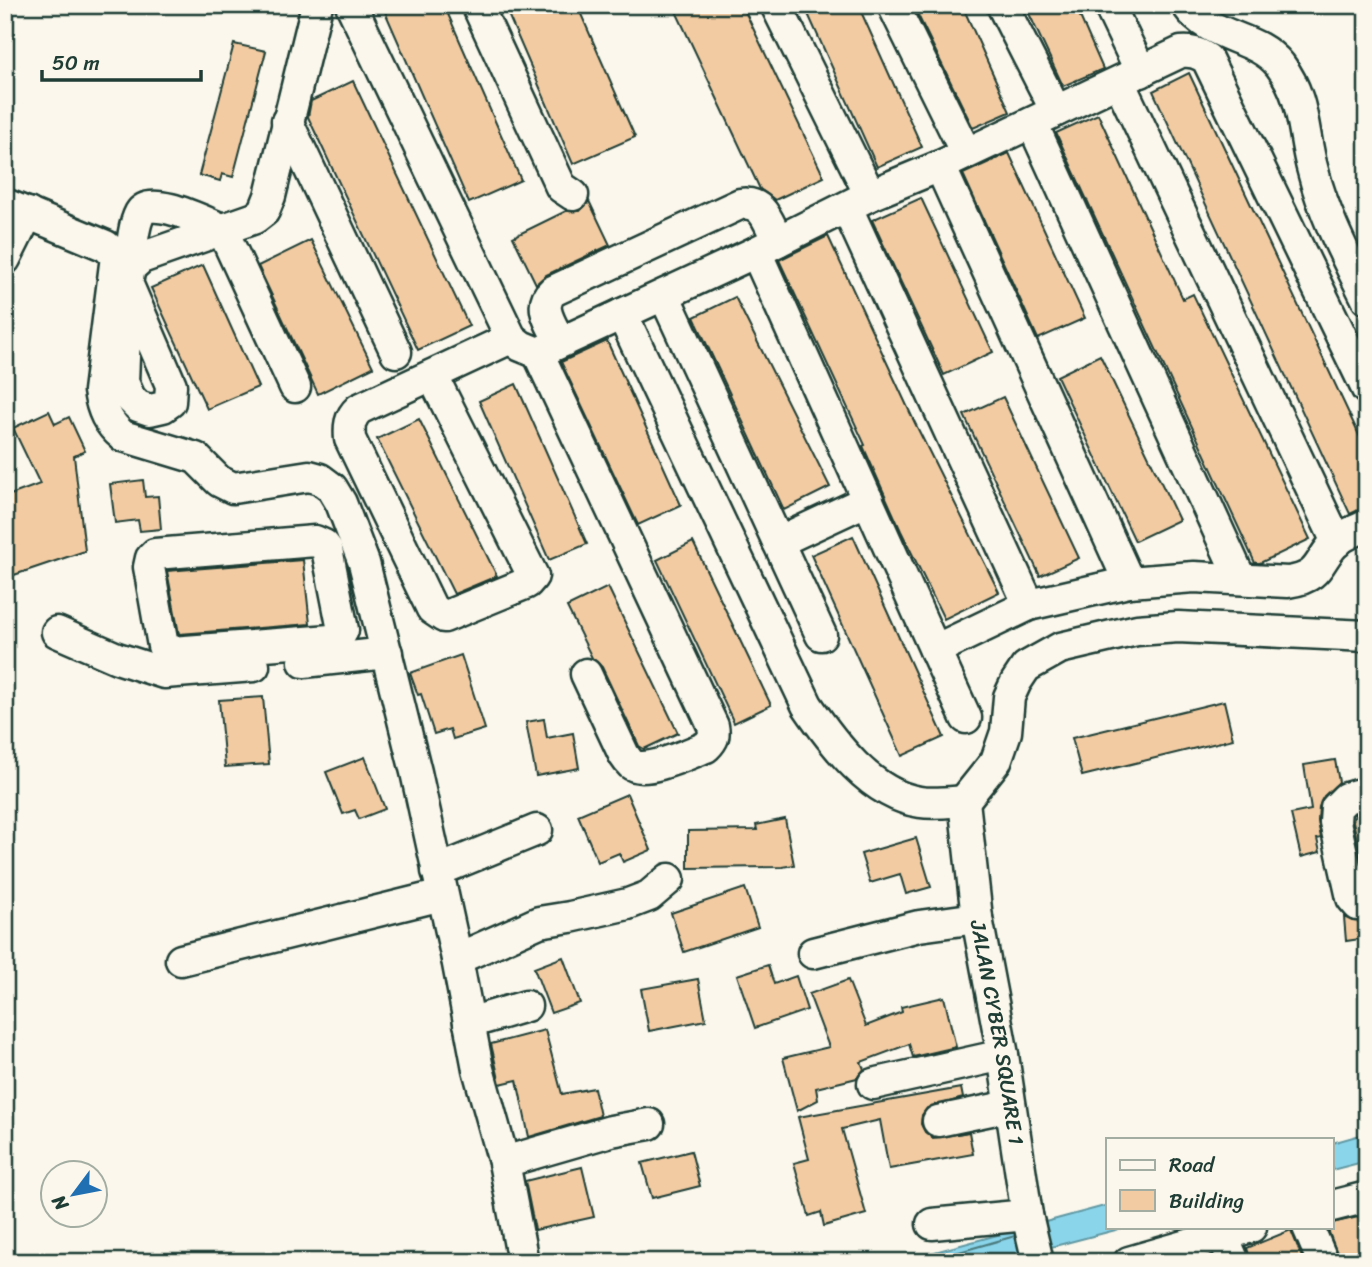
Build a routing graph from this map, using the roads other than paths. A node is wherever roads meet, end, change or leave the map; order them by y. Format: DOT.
graph roads {
  1 [pos="317,5"];
  2 [pos="351,5"];
  3 [pos="477,5"];
  4 [pos="776,5"];
  5 [pos="893,5"];
  6 [pos="1002,5"];
  7 [pos="1109,5"];
  8 [pos="1187,5"];
  9 [pos="1130,77"];
  10 [pos="1044,117"];
  11 [pos="287,121"];
  12 [pos="966,153"];
  13 [pos="940,166"];
  14 [pos="573,195"];
  15 [pos="858,201"];
  16 [pos="17,209"];
  17 [pos="222,229"];
  18 [pos="767,247"];
  19 [pos="5,258"];
  20 [pos="664,295"];
  21 [pos="1367,299"];
  22 [pos="622,314"];
  23 [pos="511,338"];
  24 [pos="549,348"];
  25 [pos="396,352"];
  26 [pos="432,375"];
  27 [pos="295,387"];
  28 [pos="1367,389"];
  29 [pos="868,500"];
  30 [pos="1367,525"];
  31 [pos="778,542"];
  32 [pos="1337,542"];
  33 [pos="1240,578"];
  34 [pos="1129,582"];
  35 [pos="1029,605"];
  36 [pos="57,632"];
  37 [pos="821,635"];
  38 [pos="1367,636"];
  39 [pos="338,649"];
  40 [pos="935,650"];
  41 [pos="387,653"];
  42 [pos="586,674"];
  43 [pos="966,718"];
  44 [pos="1367,792"];
  45 [pos="964,801"];
  46 [pos="537,830"];
  47 [pos="669,879"];
  48 [pos="439,883"];
  49 [pos="1367,904"];
  50 [pos="977,918"];
  51 [pos="813,953"];
  52 [pos="457,959"];
  53 [pos="181,960"];
  54 [pos="526,1006"];
  55 [pos="469,1023"];
  56 [pos="1003,1055"];
  57 [pos="873,1084"];
  58 [pos="1010,1106"];
  59 [pos="938,1121"];
  60 [pos="649,1124"];
  61 [pos="504,1162"];
  62 [pos="1367,1197"];
  63 [pos="1334,1205"];
  64 [pos="1029,1222"];
  65 [pos="932,1224"];
  66 [pos="1308,1228"];
  67 [pos="1236,1230"];
  68 [pos="1137,1260"];
  69 [pos="523,1262"];
  70 [pos="1038,1262"];
  71 [pos="1234,1262"];
  72 [pos="1323,1262"];
  1 -- 11 [label="street"];
  2 -- 23 [label="street"];
  3 -- 14 [label="street"];
  4 -- 15 [label="street"];
  5 -- 12 [label="street"];
  6 -- 10 [label="street"];
  7 -- 9 [label="street"];
  8 -- 21 [label="street"];
  9 -- 10 [label="street"];
  9 -- 28 [label="street"];
  9 -- 32 [label="street"];
  10 -- 12 [label="street"];
  10 -- 33 [label="street"];
  11 -- 17 [label="street"];
  11 -- 25 [label="street"];
  12 -- 13 [label="street"];
  13 -- 15 [label="street"];
  13 -- 34 [label="street"];
  15 -- 18 [label="street"];
  15 -- 35 [label="street"];
  16 -- 19 [label="street"];
  16 -- 41 [label="street"];
  17 -- 17 [label="street"];
  17 -- 27 [label="street"];
  18 -- 20 [label="street"];
  18 -- 24 [label="street"];
  18 -- 29 [label="street"];
  20 -- 22 [label="street"];
  20 -- 31 [label="street"];
  22 -- 24 [label="street"];
  22 -- 45 [label="street"];
  23 -- 24 [label="street"];
  23 -- 26 [label="street"];
  24 -- 42 [label="street"];
  26 -- 26 [label="street"];
  29 -- 31 [label="street"];
  29 -- 40 [label="street"];
  30 -- 32 [label="street"];
  31 -- 37 [label="street"];
  32 -- 33 [label="street"];
  33 -- 34 [label="street"];
  34 -- 35 [label="street"];
  35 -- 40 [label="street"];
  36 -- 39 [label="street"];
  38 -- 45 [label="street"];
  39 -- 39 [label="street"];
  39 -- 41 [label="street"];
  40 -- 43 [label="street"];
  41 -- 48 [label="street"];
  44 -- 49 [label="street"];
  45 -- 50 [label="street, JALAN CYBER SQUARE 1"];
  46 -- 48 [label="street"];
  47 -- 52 [label="street"];
  48 -- 52 [label="street"];
  48 -- 53 [label="street"];
  50 -- 51 [label="street"];
  50 -- 56 [label="street, JALAN CYBER SQUARE 1"];
  52 -- 55 [label="street"];
  54 -- 55 [label="street"];
  55 -- 61 [label="street"];
  56 -- 57 [label="street"];
  56 -- 58 [label="street, JALAN CYBER SQUARE 1"];
  58 -- 59 [label="street"];
  58 -- 64 [label="street, JALAN CYBER SQUARE 1"];
  60 -- 61 [label="street"];
  61 -- 69 [label="street"];
  62 -- 63 [label="street"];
  64 -- 65 [label="street"];
  64 -- 70 [label="street, JALAN CYBER SQUARE 1"];
  66 -- 72 [label="street"];
  67 -- 68 [label="street"];
  67 -- 71 [label="street"];
}
